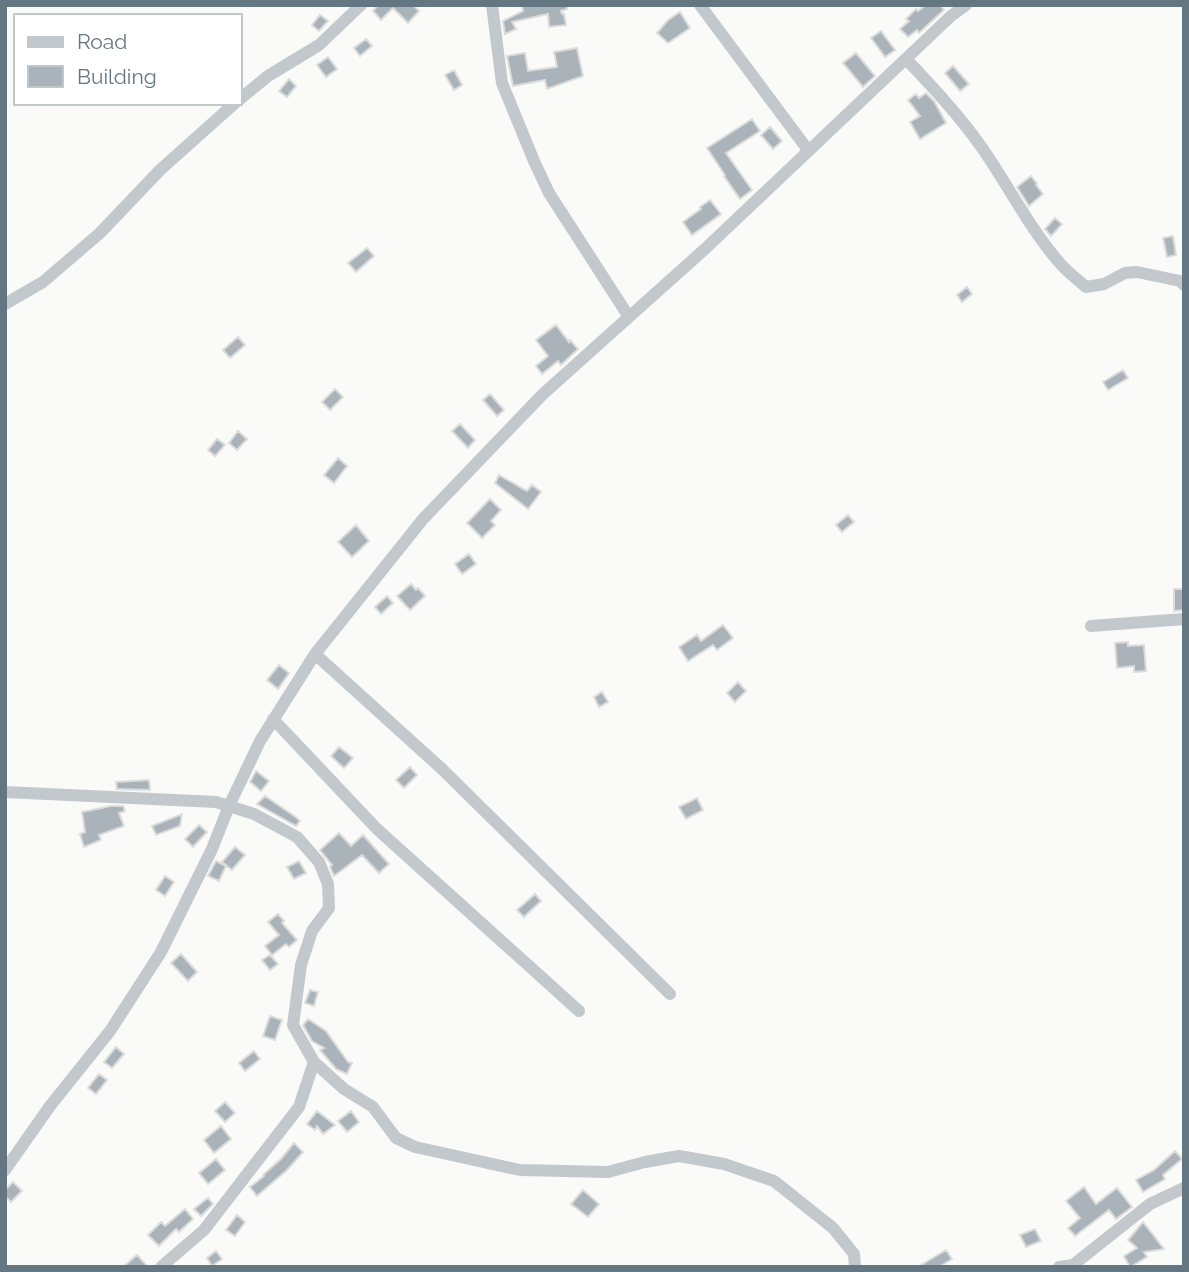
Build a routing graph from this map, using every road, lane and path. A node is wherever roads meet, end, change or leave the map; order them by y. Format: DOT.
graph roads {
  1 [pos="361,5"];
  2 [pos="492,5"];
  3 [pos="700,5"];
  4 [pos="966,5"];
  5 [pos="906,59"];
  6 [pos="242,97"];
  7 [pos="233,105"];
  8 [pos="808,150"];
  9 [pos="1184,285"];
  10 [pos="5,304"];
  11 [pos="629,317"];
  12 [pos="1184,619"];
  13 [pos="1091,626"];
  14 [pos="315,654"];
  15 [pos="273,719"];
  16 [pos="5,792"];
  17 [pos="229,806"];
  18 [pos="670,994"];
  19 [pos="579,1011"];
  20 [pos="314,1062"];
  21 [pos="5,1170"];
  22 [pos="1184,1188"];
  23 [pos="161,1267"];
  24 [pos="855,1267"];
  25 [pos="1059,1267"];
  1 -- 6 [label="street"];
  2 -- 11 [label="street"];
  3 -- 8 [label="street"];
  4 -- 5 [label="street"];
  5 -- 8 [label="street"];
  5 -- 9 [label="street"];
  7 -- 10 [label="street"];
  8 -- 11 [label="street"];
  11 -- 14 [label="street"];
  12 -- 13 [label="street"];
  14 -- 15 [label="street"];
  14 -- 18 [label="street"];
  15 -- 17 [label="street"];
  15 -- 19 [label="street"];
  16 -- 17 [label="street"];
  17 -- 20 [label="street"];
  17 -- 21 [label="street"];
  20 -- 23 [label="street"];
  20 -- 24 [label="street"];
  22 -- 25 [label="street"];
}
